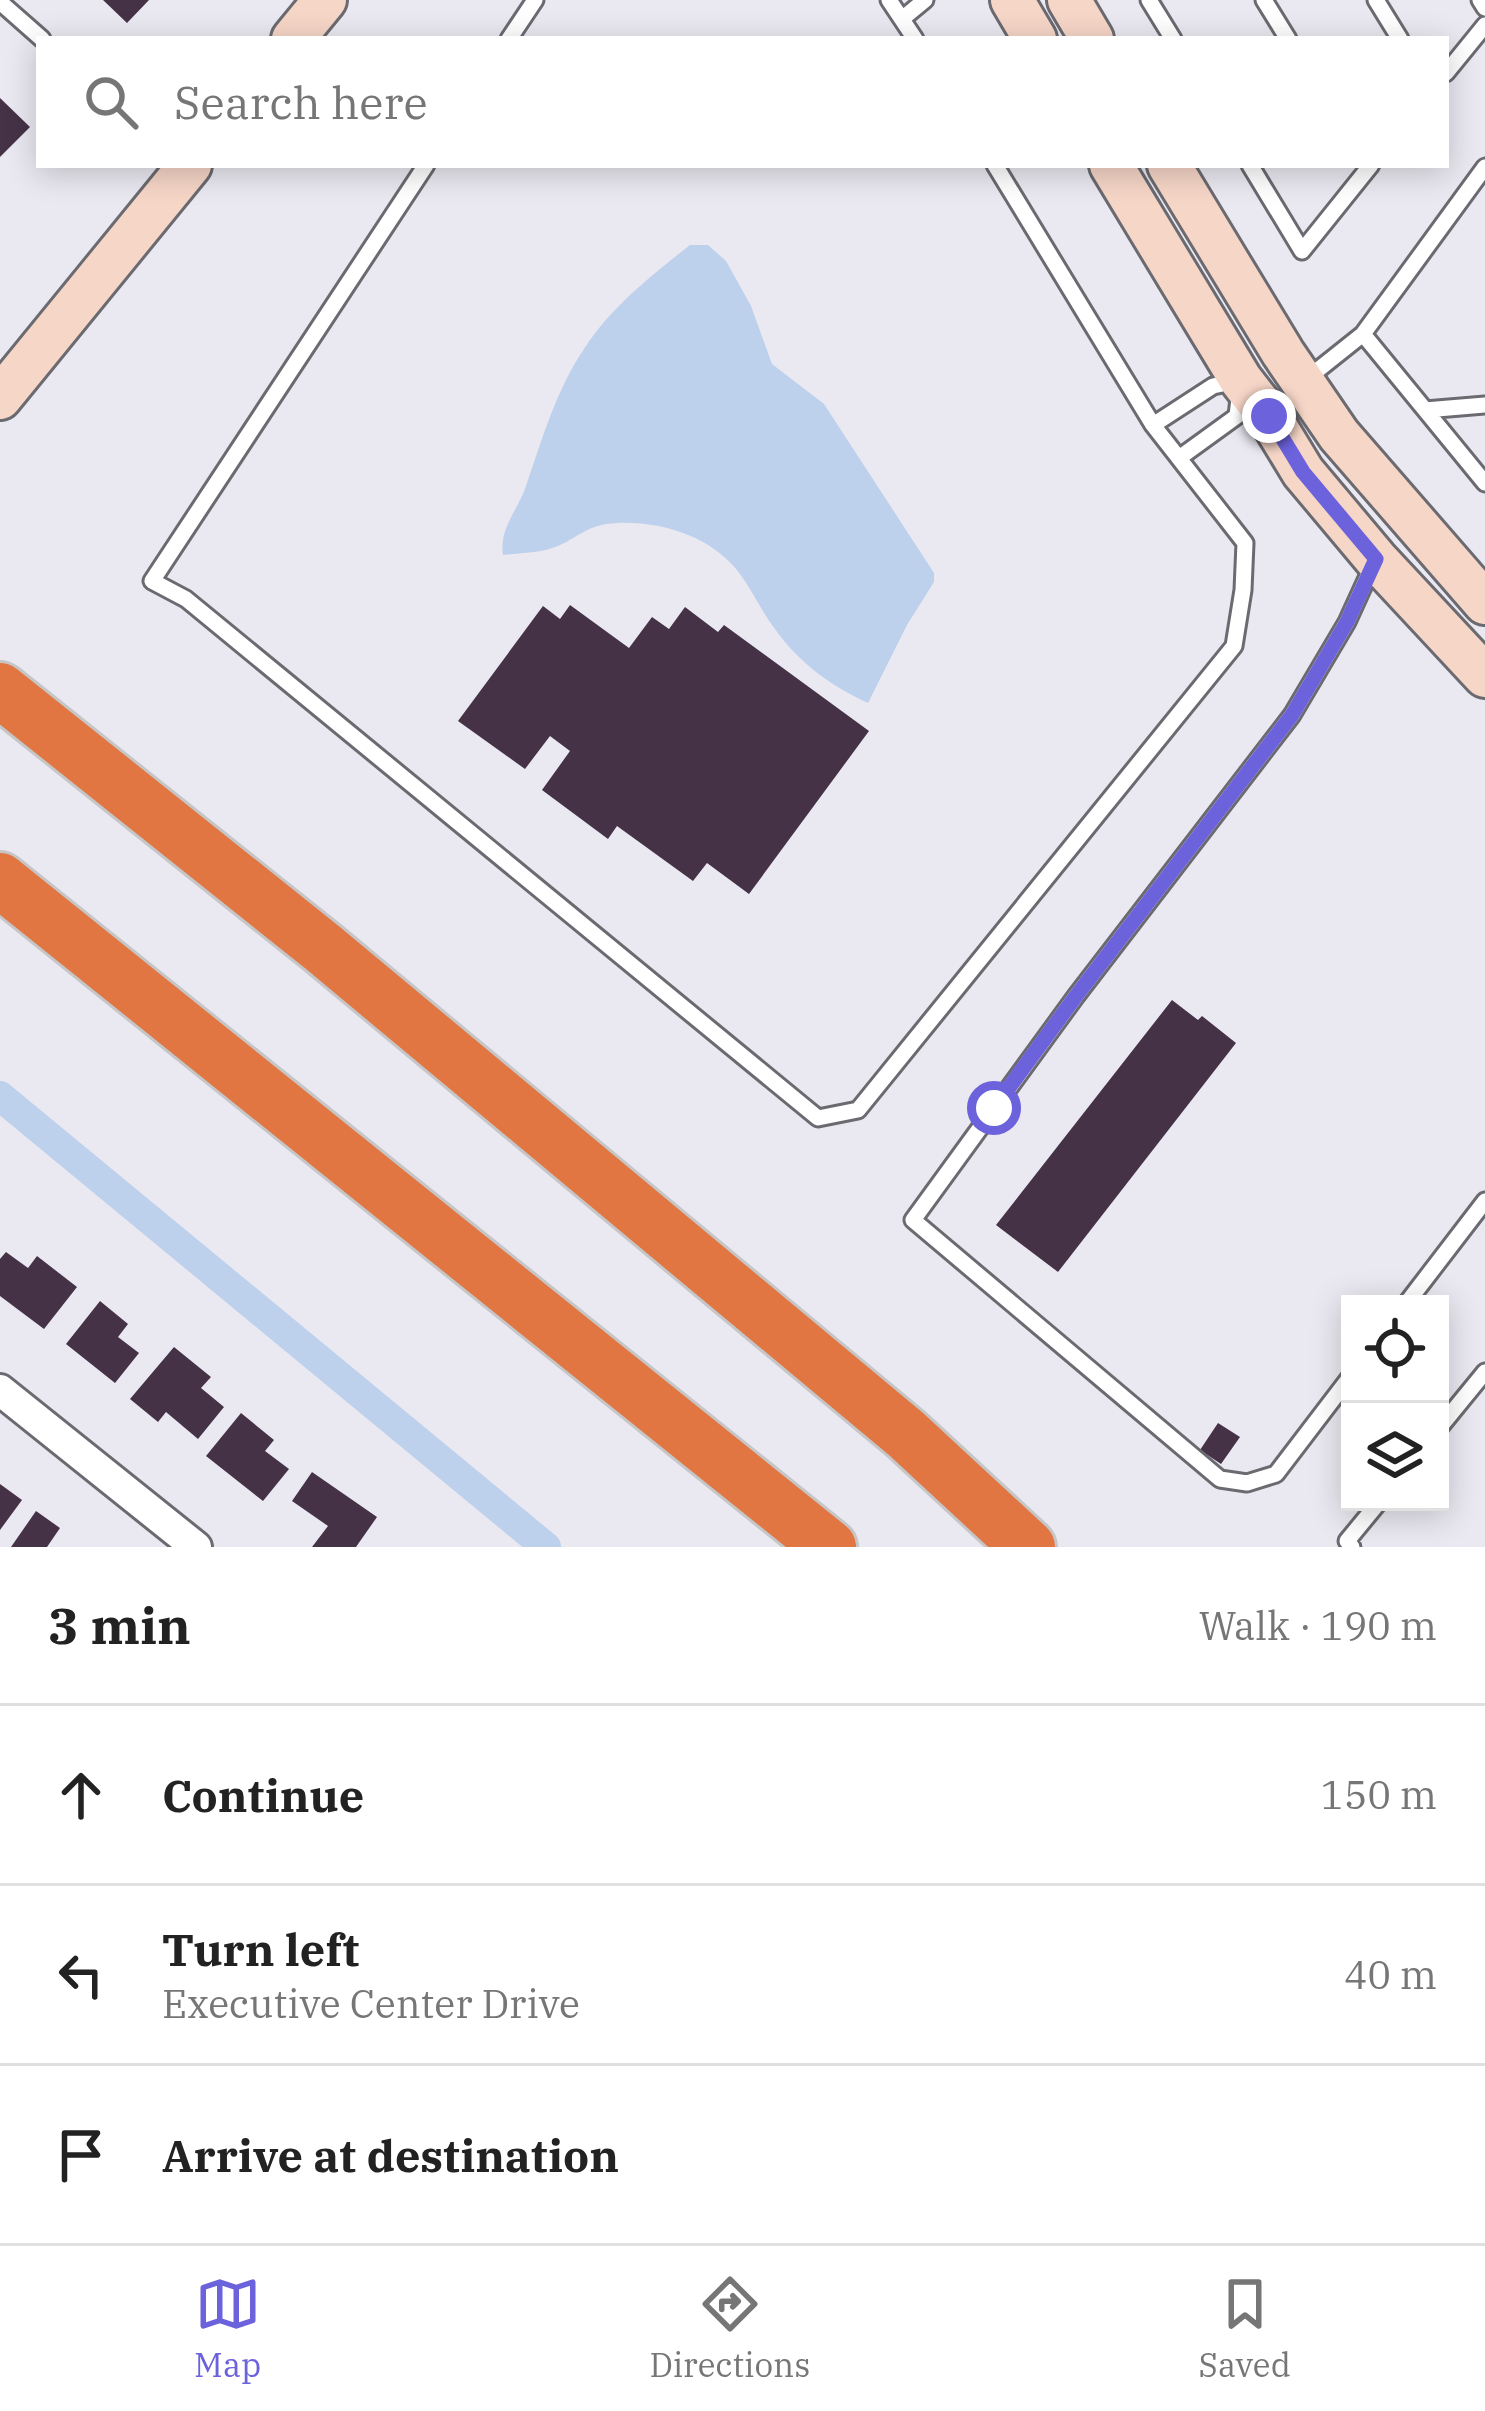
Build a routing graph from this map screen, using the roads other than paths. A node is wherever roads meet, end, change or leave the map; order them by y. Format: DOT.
graph roads {
  1 [pos="325,0"];
  2 [pos="535,0"];
  3 [pos="890,0"];
  4 [pos="925,0"];
  5 [pos="1012,0"];
  6 [pos="1069,0"];
  7 [pos="1149,0"];
  8 [pos="1264,0"];
  9 [pos="1376,0"];
  10 [pos="1480,0"];
  11 [pos="0,2"];
  12 [pos="1485,8"];
  13 [pos="902,19"];
  14 [pos="1485,25"];
  15 [pos="39,36"];
  16 [pos="295,36"];
  17 [pos="511,36"];
  18 [pos="913,36"];
  19 [pos="1033,36"];
  20 [pos="1091,36"];
  21 [pos="1171,36"];
  22 [pos="1286,36"];
  23 [pos="1398,36"];
  24 [pos="1449,69"];
  25 [pos="1485,167"];
  26 [pos="188,168"];
  27 [pos="424,168"];
  28 [pos="997,168"];
  29 [pos="1114,168"];
  30 [pos="1171,168"];
  31 [pos="1252,168"];
  32 [pos="1367,168"];
  33 [pos="1363,334"];
  34 [pos="1292,368"];
  35 [pos="1241,380"];
  36 [pos="0,398"];
  37 [pos="1485,405"];
  38 [pos="1425,410"];
  39 [pos="1153,425"];
  40 [pos="1179,458"];
  41 [pos="1485,483"];
  42 [pos="1376,559"];
  43 [pos="1485,603"];
  44 [pos="1479,658"];
  45 [pos="0,690"];
  46 [pos="0,880"];
  47 [pos="1485,1201"];
  48 [pos="1413,1295"];
  49 [pos="1485,1372"];
  50 [pos="1341,1389"];
  51 [pos="0,1390"];
  52 [pos="1449,1416"];
  53 [pos="1371,1511"];
  54 [pos="196,1547"];
  55 [pos="829,1547"];
  56 [pos="1028,1547"];
  57 [pos="1352,1547"];
  1 -- 16 [label="street"];
  2 -- 17 [label="lane"];
  3 -- 13 [label="lane"];
  4 -- 13 [label="lane"];
  5 -- 19 [label="street"];
  6 -- 20 [label="street"];
  7 -- 21 [label="lane"];
  8 -- 22 [label="lane"];
  9 -- 23 [label="lane"];
  10 -- 12 [label="lane"];
  11 -- 15 [label="lane"];
  13 -- 18 [label="lane"];
  14 -- 24 [label="lane"];
  25 -- 33 [label="lane"];
  26 -- 36 [label="street"];
  27 -- 40 [label="lane"];
  28 -- 39 [label="lane"];
  29 -- 35 [label="street"];
  30 -- 34 [label="street"];
  31 -- 32 [label="lane"];
  33 -- 34 [label="lane"];
  33 -- 38 [label="lane"];
  34 -- 35 [label="street"];
  34 -- 43 [label="street"];
  35 -- 39 [label="lane"];
  35 -- 40 [label="lane"];
  35 -- 42 [label="street"];
  37 -- 38 [label="lane"];
  38 -- 41 [label="lane"];
  39 -- 40 [label="lane"];
  42 -- 44 [label="street"];
  42 -- 50 [label="lane"];
  45 -- 56 [label="highway"];
  46 -- 55 [label="highway"];
  47 -- 48 [label="lane"];
  49 -- 52 [label="lane"];
  51 -- 54 [label="street"];
  53 -- 57 [label="lane"];
}
